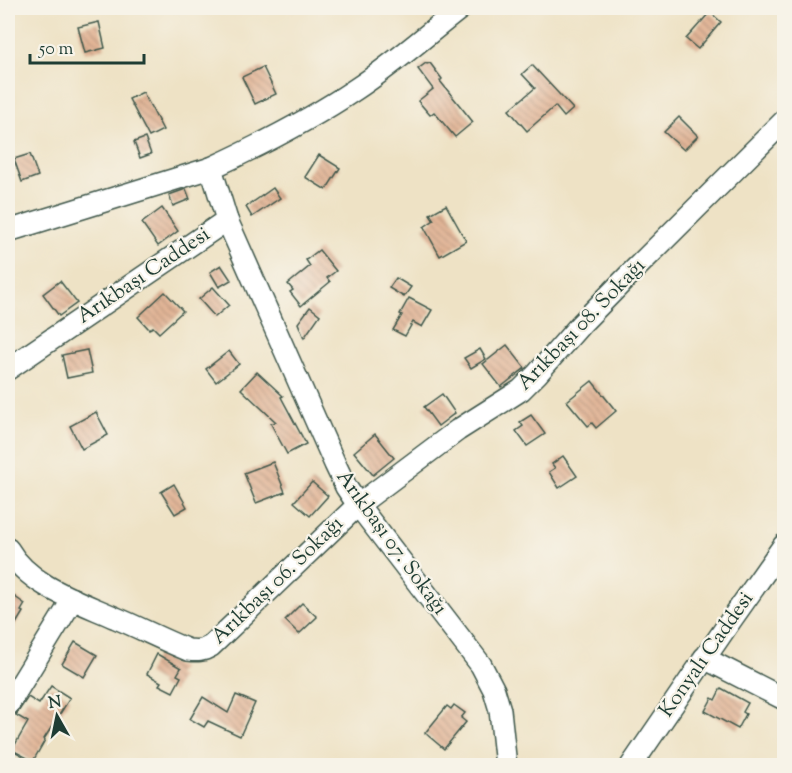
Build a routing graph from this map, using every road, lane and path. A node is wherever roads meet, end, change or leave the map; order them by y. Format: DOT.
graph roads {
  1 [pos="461,8"];
  2 [pos="784,121"];
  3 [pos="211,168"];
  4 [pos="227,220"];
  5 [pos="8,231"];
  6 [pos="8,369"];
  7 [pos="358,504"];
  8 [pos="784,545"];
  9 [pos="8,549"];
  10 [pos="74,599"];
  11 [pos="704,658"];
  12 [pos="784,699"];
  13 [pos="8,705"];
  14 [pos="506,765"];
  15 [pos="631,765"];
  1 -- 3 [label="street"];
  2 -- 7 [label="street, Arıkbaşı 08. Sokağı"];
  3 -- 4 [label="street, Arıkbaşı Caddesi"];
  3 -- 5 [label="street"];
  4 -- 6 [label="street, Arıkbaşı Caddesi"];
  4 -- 7 [label="street, Arıkbaşı 07. Sokağı"];
  7 -- 10 [label="street, Arıkbaşı 06. Sokağı"];
  7 -- 14 [label="street, Arıkbaşı 07. Sokağı"];
  8 -- 11 [label="street, Konyalı Caddesi"];
  9 -- 10 [label="street, Arıkbaşı 06. Sokağı"];
  10 -- 13 [label="street"];
  11 -- 12 [label="street"];
  11 -- 15 [label="street, Konyalı Caddesi"];
}
